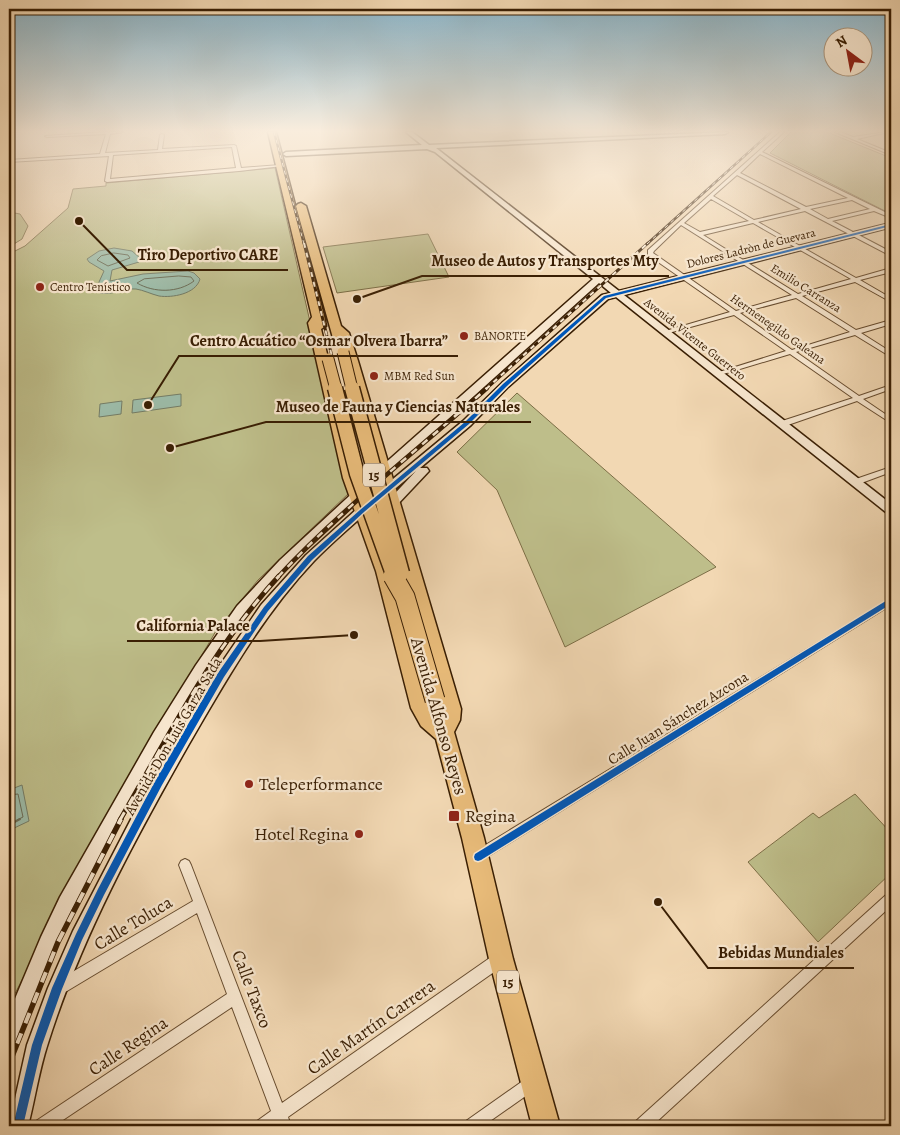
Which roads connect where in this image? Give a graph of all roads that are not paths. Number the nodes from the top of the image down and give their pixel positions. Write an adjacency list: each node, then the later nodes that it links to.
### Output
1 (287, 185): 15 (highway, Avenida Alfonso Reyes / 15)
2 (293, 185): 11 (highway, Avenida Alfonso Reyes / 15)
3 (478, 185): 25 (street, Avenida Vicente Guerrero)
4 (725, 185): 7 (street)
5 (758, 185): 9 (street)
6 (826, 185): 8 (street)
7 (711, 197): 13 (street); 16 (street)
8 (852, 198): 9 (street); 10 (street)
9 (804, 209): 13 (street); 14 (street)
10 (875, 209): 12 (street); 14 (street)
11 (304, 215): 15 (highway); 33 (highway, Avenida Alfonso Reyes / 15)
12 (891, 217)
13 (754, 221): 18 (street); 20 (street)
14 (827, 221): 19 (street)
15 (295, 224): 31 (highway, Avenida Alfonso Reyes / 15)
16 (682, 224): 18 (street, Emilio Carranza); 24 (street, Hermenegildo Galeana)
17 (891, 225): 19 (street, Dolores Ladròn de Guevara)
18 (699, 234): 22 (street, Emilio Carranza)
19 (854, 235): 20 (street, Dolores Ladròn de Guevara); 21 (street)
20 (800, 248): 22 (street, Dolores Ladròn de Guevara); 26 (street)
21 (891, 254)
22 (744, 262): 24 (street, Dolores Ladròn de Guevara); 28 (street, Emilio Carranza)
23 (891, 270): 26 (street)
24 (682, 277): 27 (street, Dolores Ladròn de Guevara); 30 (street, Hermenegildo Galeana)
25 (598, 279): 27 (street, Avenida Vicente Guerrero); 38 (street, Avenida Don Luis Garza Sada)
26 (855, 279): 28 (street); 29 (street)
27 (616, 293): 34 (street, Avenida Vicente Guerrero); 39 (street)
28 (797, 296): 30 (street); 35 (street, Emilio Carranza)
29 (891, 300)
30 (735, 313): 34 (street); 36 (street, Hermenegildo Galeana)
31 (318, 316): 49 (highway); 53 (highway, Avenida Alfonso Reyes / 15, bridge)
32 (891, 322): 35 (street)
33 (337, 328): 46 (highway); 53 (highway, Avenida Alfonso Reyes / 15, bridge)
34 (665, 332): 40 (street, Avenida Vicente Guerrero)
35 (856, 333): 36 (street); 37 (street, Emilio Carranza)
36 (791, 352): 40 (street); 42 (street, Hermenegildo Galeana)
37 (891, 355)
38 (505, 360): 39 (street); 46 (street, Avenida Don Luis Garza Sada)
39 (527, 366): 48 (street, Avenida Don Luis Garza Sada)
40 (718, 374): 44 (street, Avenida Vicente Guerrero)
41 (891, 387): 42 (street)
42 (858, 398): 43 (street, Hermenegildo Galeana); 44 (street)
43 (891, 421)
44 (782, 424): 47 (street, Avenida Vicente Guerrero)
45 (891, 469): 47 (street)
46 (384, 471): 48 (highway); 49 (street, Avenida Don Luis Garza Sada)
47 (856, 482): 50 (street, Avenida Vicente Guerrero)
48 (391, 502): 49 (street, Avenida Don Luis Garza Sada); 51 (highway)
49 (359, 504): 52 (highway); 61 (street, Avenida Don Luis Garza Sada); 63 (street, Avenida Don Luis Garza Sada)
50 (891, 510)
51 (399, 532): 52 (highway); 55 (highway)
52 (376, 548): 55 (highway)
53 (405, 597): 55 (highway, Avenida Alfonso Reyes / 15, bridge)
54 (891, 600): 56 (street, Calle Juan Sánchez Azcona)
55 (444, 733): 56 (highway, Avenida Alfonso Reyes / 15)
56 (478, 856): 60 (highway, Avenida Alfonso Reyes / 15)
57 (185, 865): 59 (street, Calle Taxco)
58 (891, 898): 71 (street)
59 (200, 904): 61 (street, Calle Toluca); 62 (street, Calle Taxco)
60 (502, 959): 64 (highway, Avenida Alfonso Reyes / 15); 65 (street, Calle Martín Carrera)
61 (57, 988): 66 (street, Avenida Don Luis Garza Sada)
62 (235, 997): 65 (street, Calle Taxco); 67 (street, Calle Regina)
63 (9, 1036)
64 (533, 1082): 69 (street); 70 (highway, Avenida Alfonso Reyes / 15)
65 (282, 1120): 68 (street, Calle Martín Carrera)
66 (18, 1126)
67 (41, 1126)
68 (262, 1126)
69 (471, 1126)
70 (546, 1126)
71 (641, 1126)

